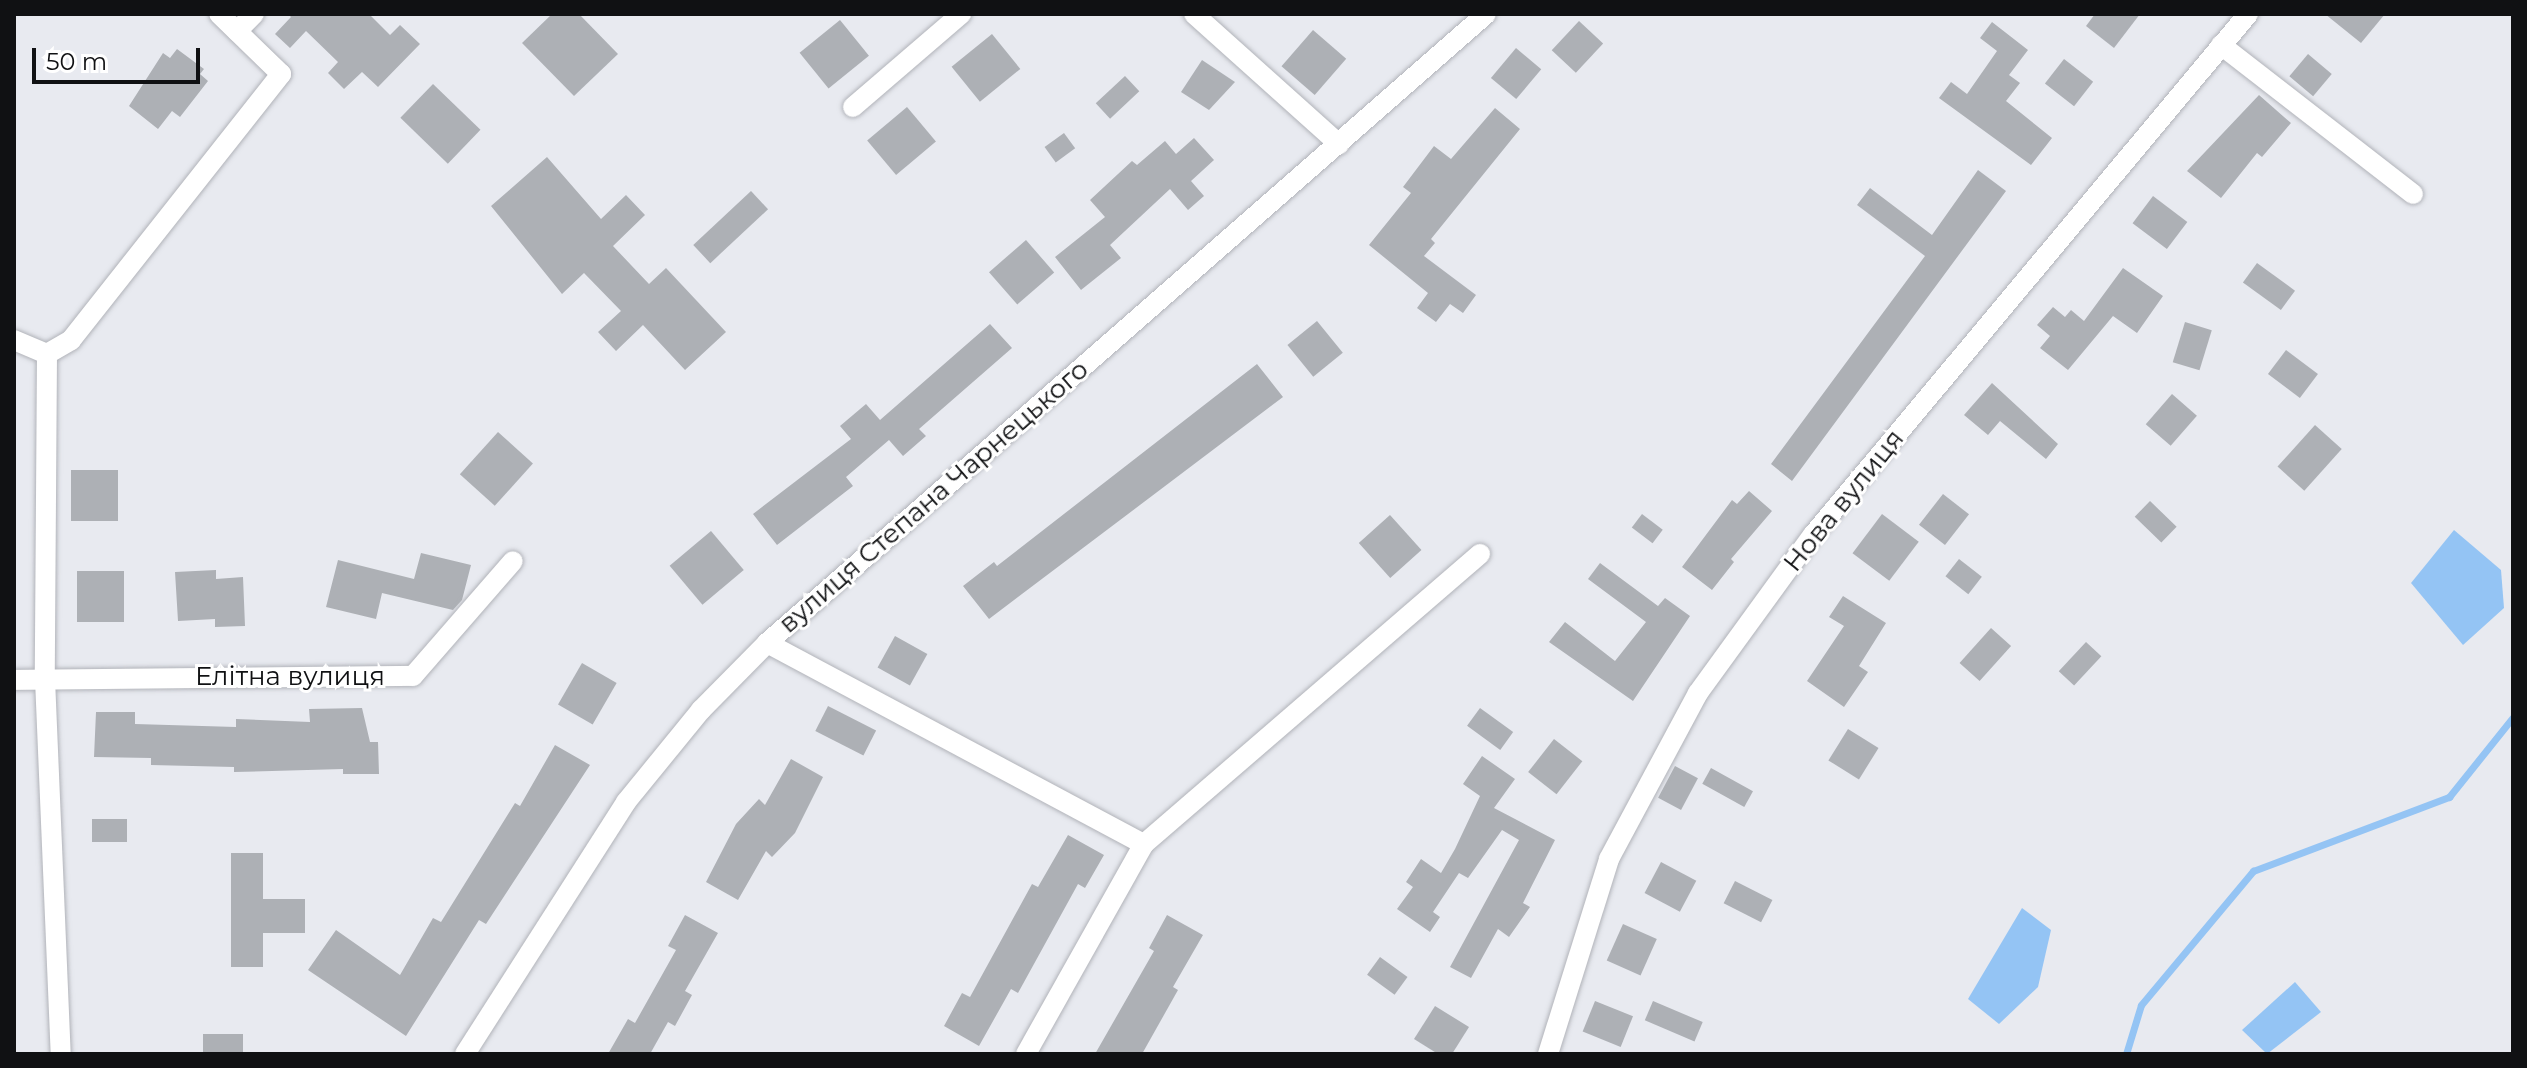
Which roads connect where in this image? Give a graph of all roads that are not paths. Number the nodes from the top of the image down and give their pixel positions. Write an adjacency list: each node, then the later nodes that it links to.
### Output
1 (219, 14): 7 (street)
2 (254, 14): 7 (street)
3 (961, 14): 9 (street)
4 (1194, 14): 10 (street)
5 (1486, 14): 10 (street, вулиця Степана Чарнецького)
6 (2248, 14): 8 (street, Нова вулиця)
7 (237, 31): 13 (street)
8 (2221, 45): 11 (street); 23 (street, Нова вулиця)
9 (853, 107)
10 (1339, 144): 16 (street, вулиця Степана Чарнецького)
11 (2413, 194)
12 (14, 340): 13 (street)
13 (47, 354): 17 (street)
14 (1480, 554): 19 (street)
15 (513, 561): 17 (street, Елітна вулиця)
16 (767, 643): 19 (street); 21 (street, вулиця Степана Чарнецького)
17 (45, 679): 18 (street, Елітна вулиця); 20 (street)
18 (14, 680)
19 (1144, 844): 22 (street)
20 (61, 1054)
21 (465, 1054)
22 (1026, 1054)
23 (1548, 1054)

